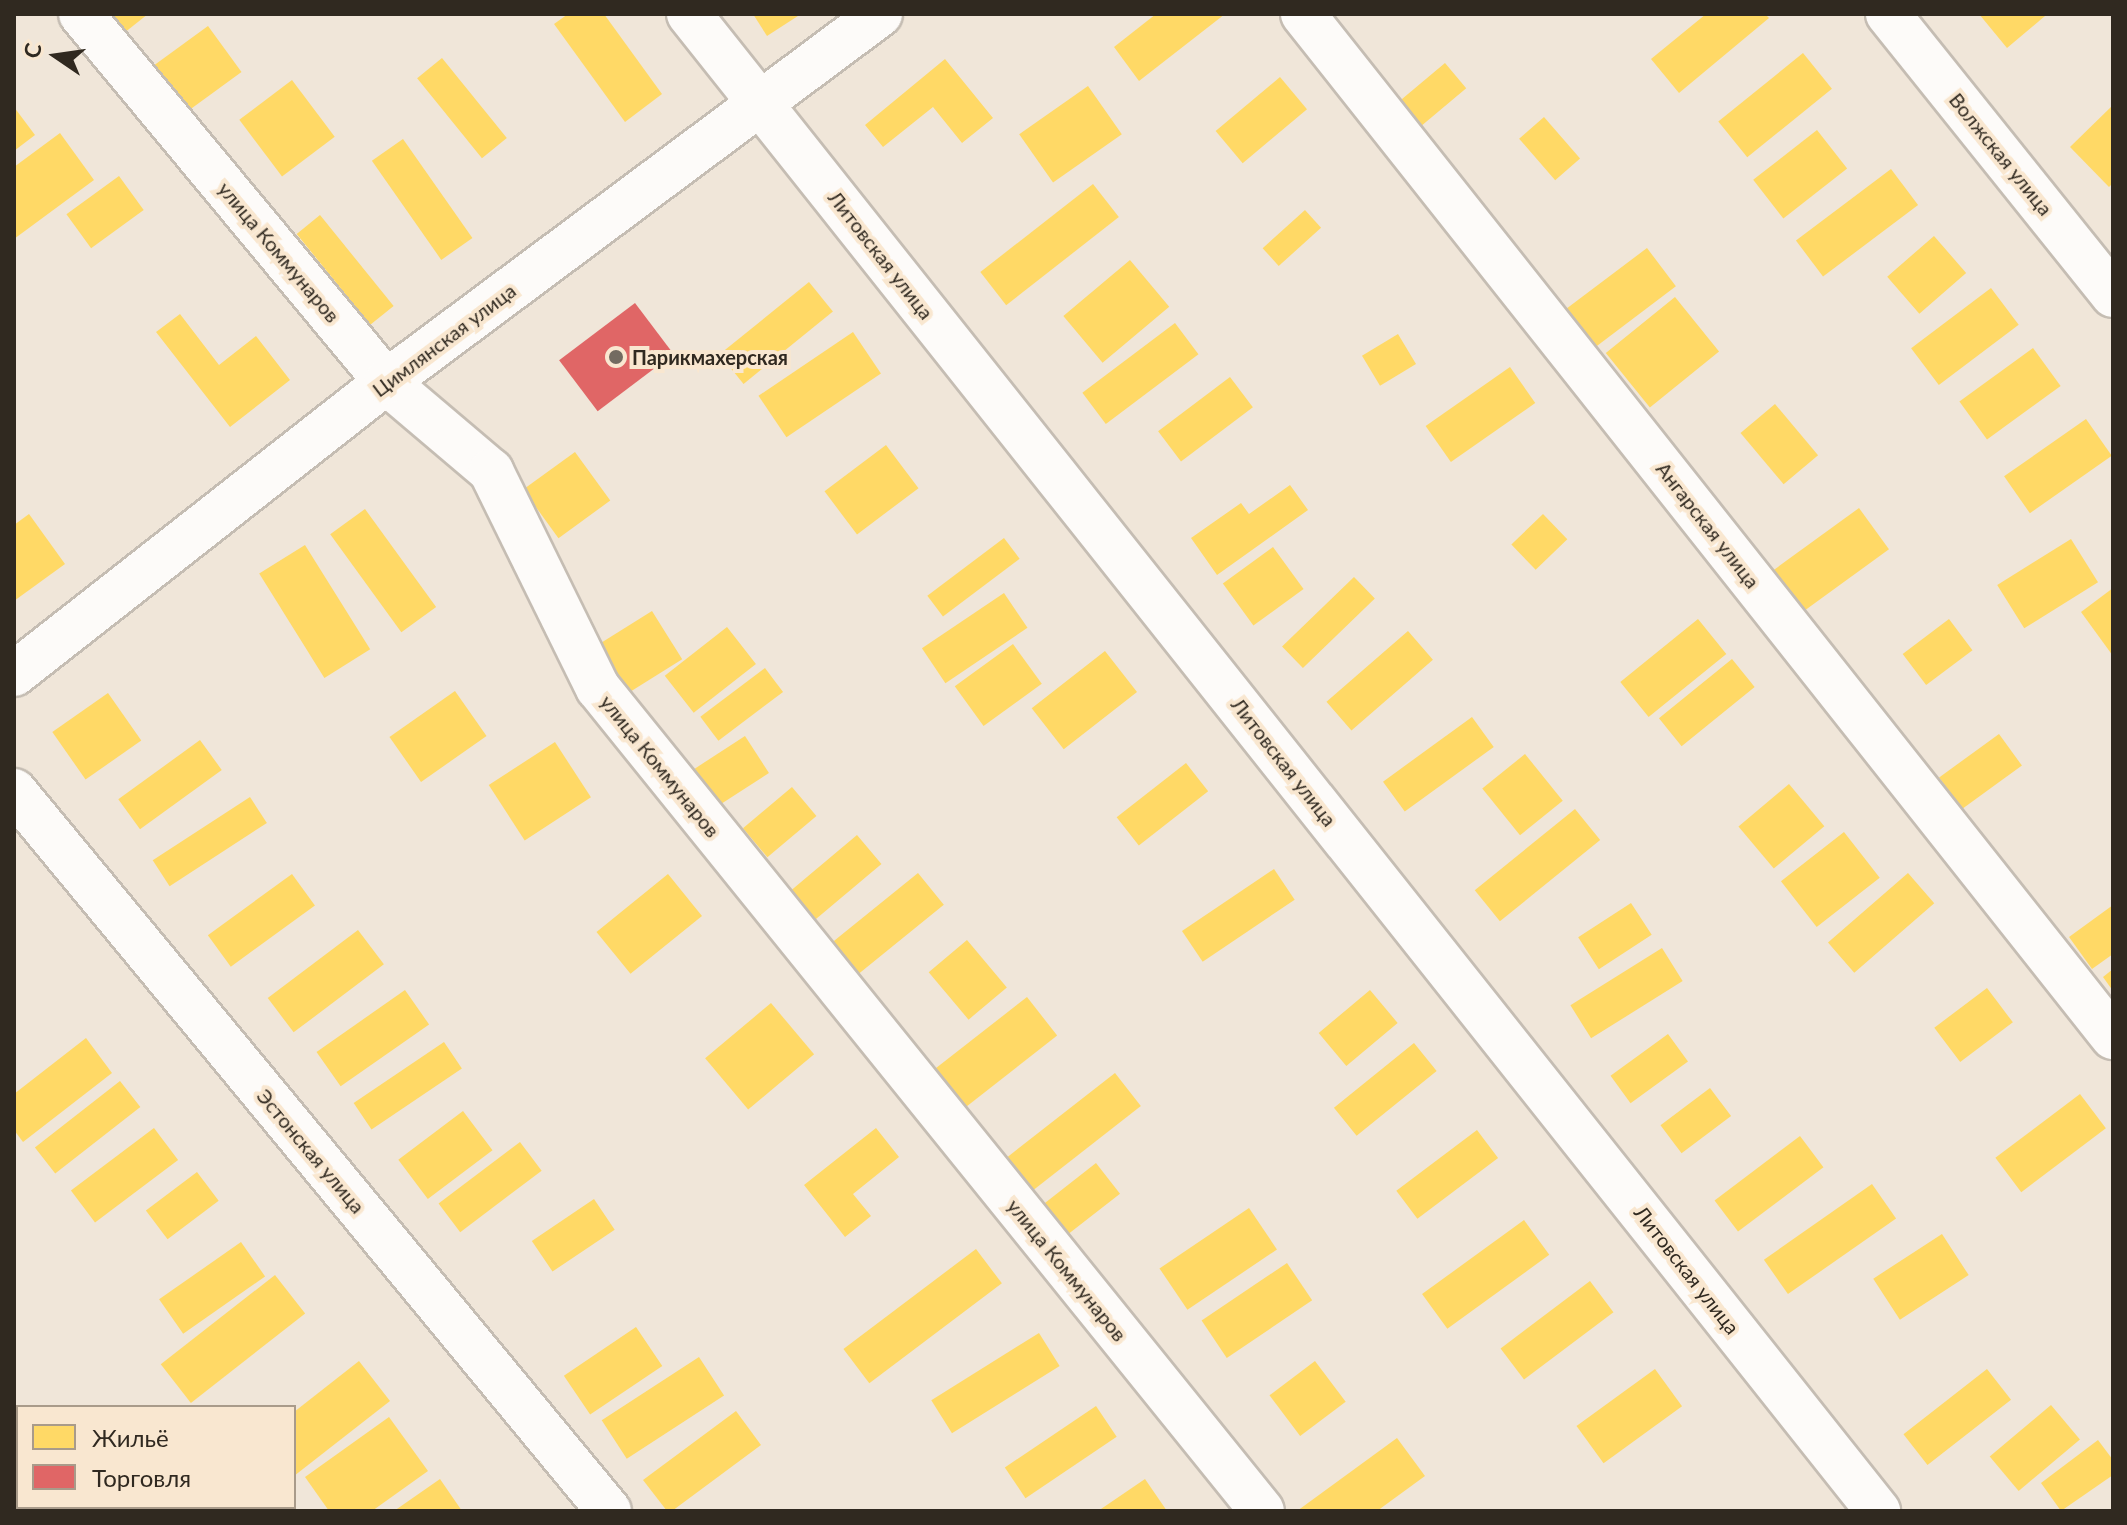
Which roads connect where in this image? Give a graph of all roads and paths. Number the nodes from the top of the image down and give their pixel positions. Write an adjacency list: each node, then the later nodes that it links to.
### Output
1 (81, 14): 8 (street, улица Коммунаров)
2 (689, 14): 6 (street, Литовская улица)
3 (880, 14): 6 (street, Цимлянская улица)
4 (1303, 14): 11 (street, Ангарская улица)
5 (1888, 14): 7 (street, Волжская улица)
6 (761, 105): 8 (street, Цимлянская улица); 14 (street, Литовская улица)
7 (2113, 295)
8 (386, 382): 9 (street, Цимлянская улица); 13 (street, улица Коммунаров)
9 (14, 674)
10 (14, 791): 12 (street, Эстонская улица)
11 (2113, 1037)
12 (609, 1511)
13 (1262, 1511)
14 (1878, 1511)

